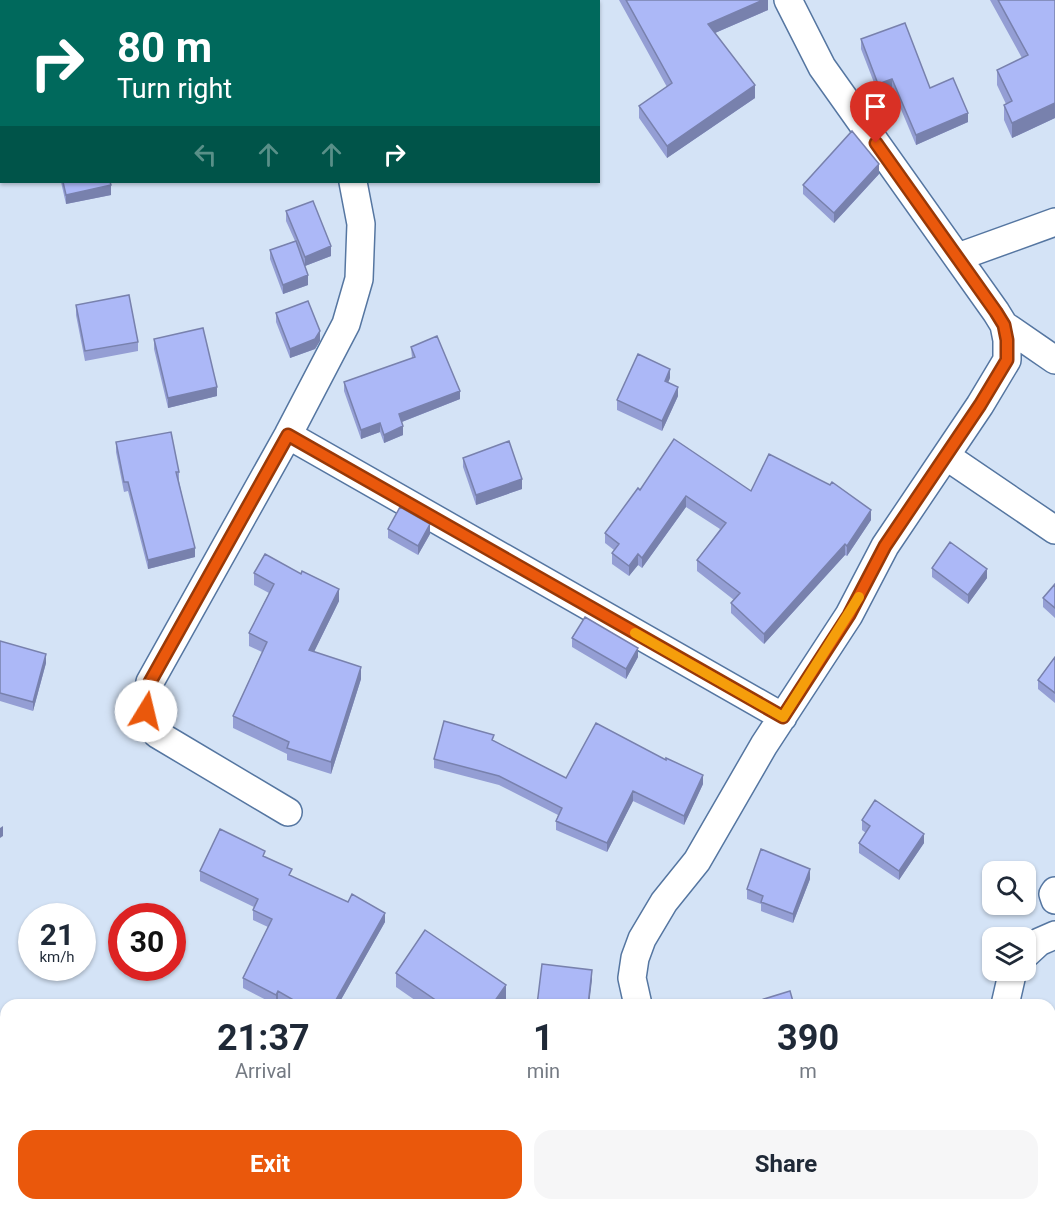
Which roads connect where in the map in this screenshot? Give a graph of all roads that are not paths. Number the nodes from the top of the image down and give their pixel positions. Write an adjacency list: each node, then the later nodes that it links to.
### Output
1 (788, 0): 4 (street)
2 (353, 183): 7 (street)
3 (1055, 222): 4 (street)
4 (958, 257): 5 (street)
5 (1004, 325): 6 (street); 8 (street)
6 (1055, 360)
7 (288, 435): 10 (street); 11 (street)
8 (946, 456): 9 (street); 10 (street)
9 (1055, 530)
10 (783, 717): 17 (street)
11 (288, 812)
12 (1055, 891): 13 (street)
13 (1055, 900)
14 (1055, 934): 15 (street)
15 (1036, 945)
16 (1010, 981): 18 (street)
17 (637, 999)
18 (1006, 999)

